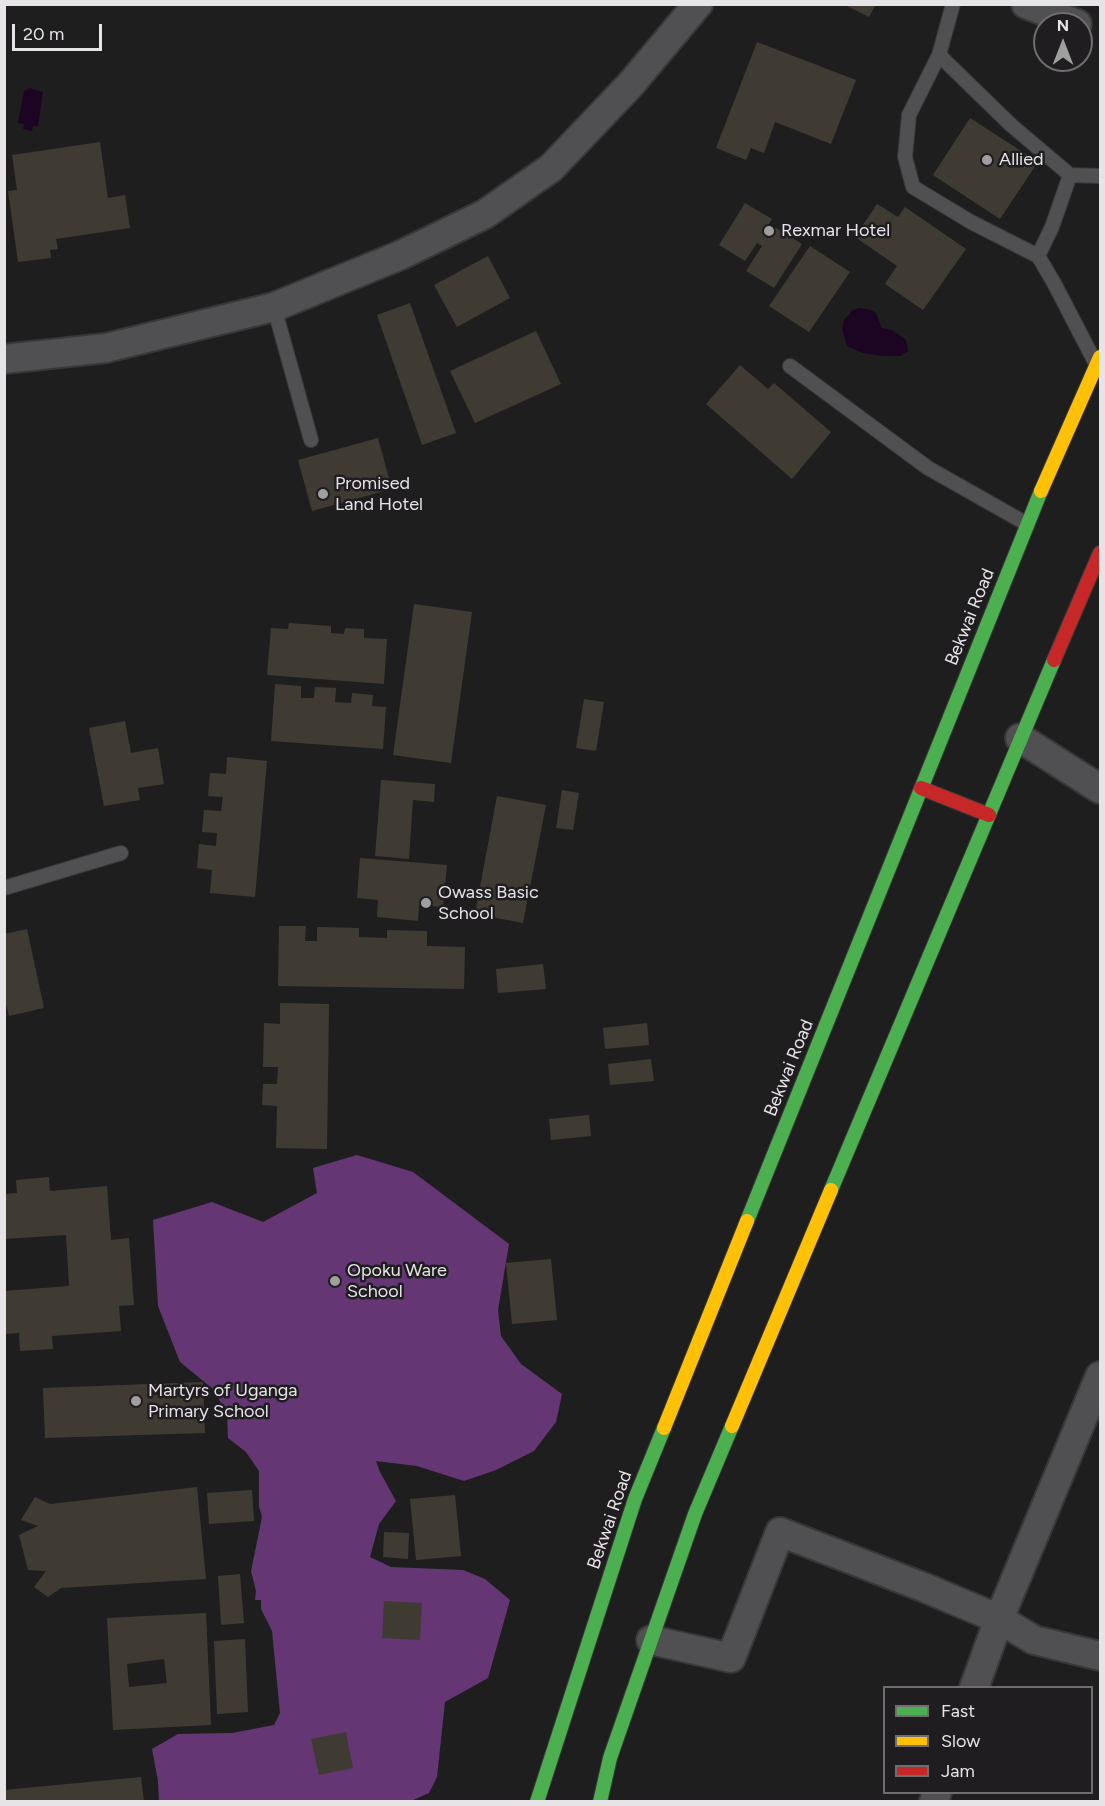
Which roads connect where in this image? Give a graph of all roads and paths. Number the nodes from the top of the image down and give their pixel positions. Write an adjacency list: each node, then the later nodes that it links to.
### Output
1 (698, 4): 9 (street)
2 (953, 4): 5 (lane)
3 (1026, 4): 4 (street)
4 (1046, 12)
5 (939, 55): 6 (lane); 8 (lane)
6 (1070, 175): 7 (lane); 8 (lane)
7 (1101, 176)
8 (1038, 256): 11 (lane)
9 (274, 307): 10 (street); 13 (lane)
10 (4, 359)
11 (1099, 362): 14 (highway, Bekwai Road)
12 (790, 366): 14 (lane)
13 (311, 440)
14 (1027, 524): 17 (highway, Bekwai Road)
15 (1101, 553): 16 (highway)
16 (1020, 738): 18 (street); 19 (highway)
17 (921, 788): 19 (highway); 27 (highway, Bekwai Road)
18 (1101, 789)
19 (989, 815): 24 (highway)
20 (121, 853): 21 (lane)
21 (4, 888)
22 (1101, 1376): 23 (street)
23 (999, 1619): 24 (street); 25 (street); 26 (street)
24 (651, 1640): 28 (highway)
25 (1101, 1656)
26 (975, 1686)
27 (537, 1802)
28 (600, 1802)

